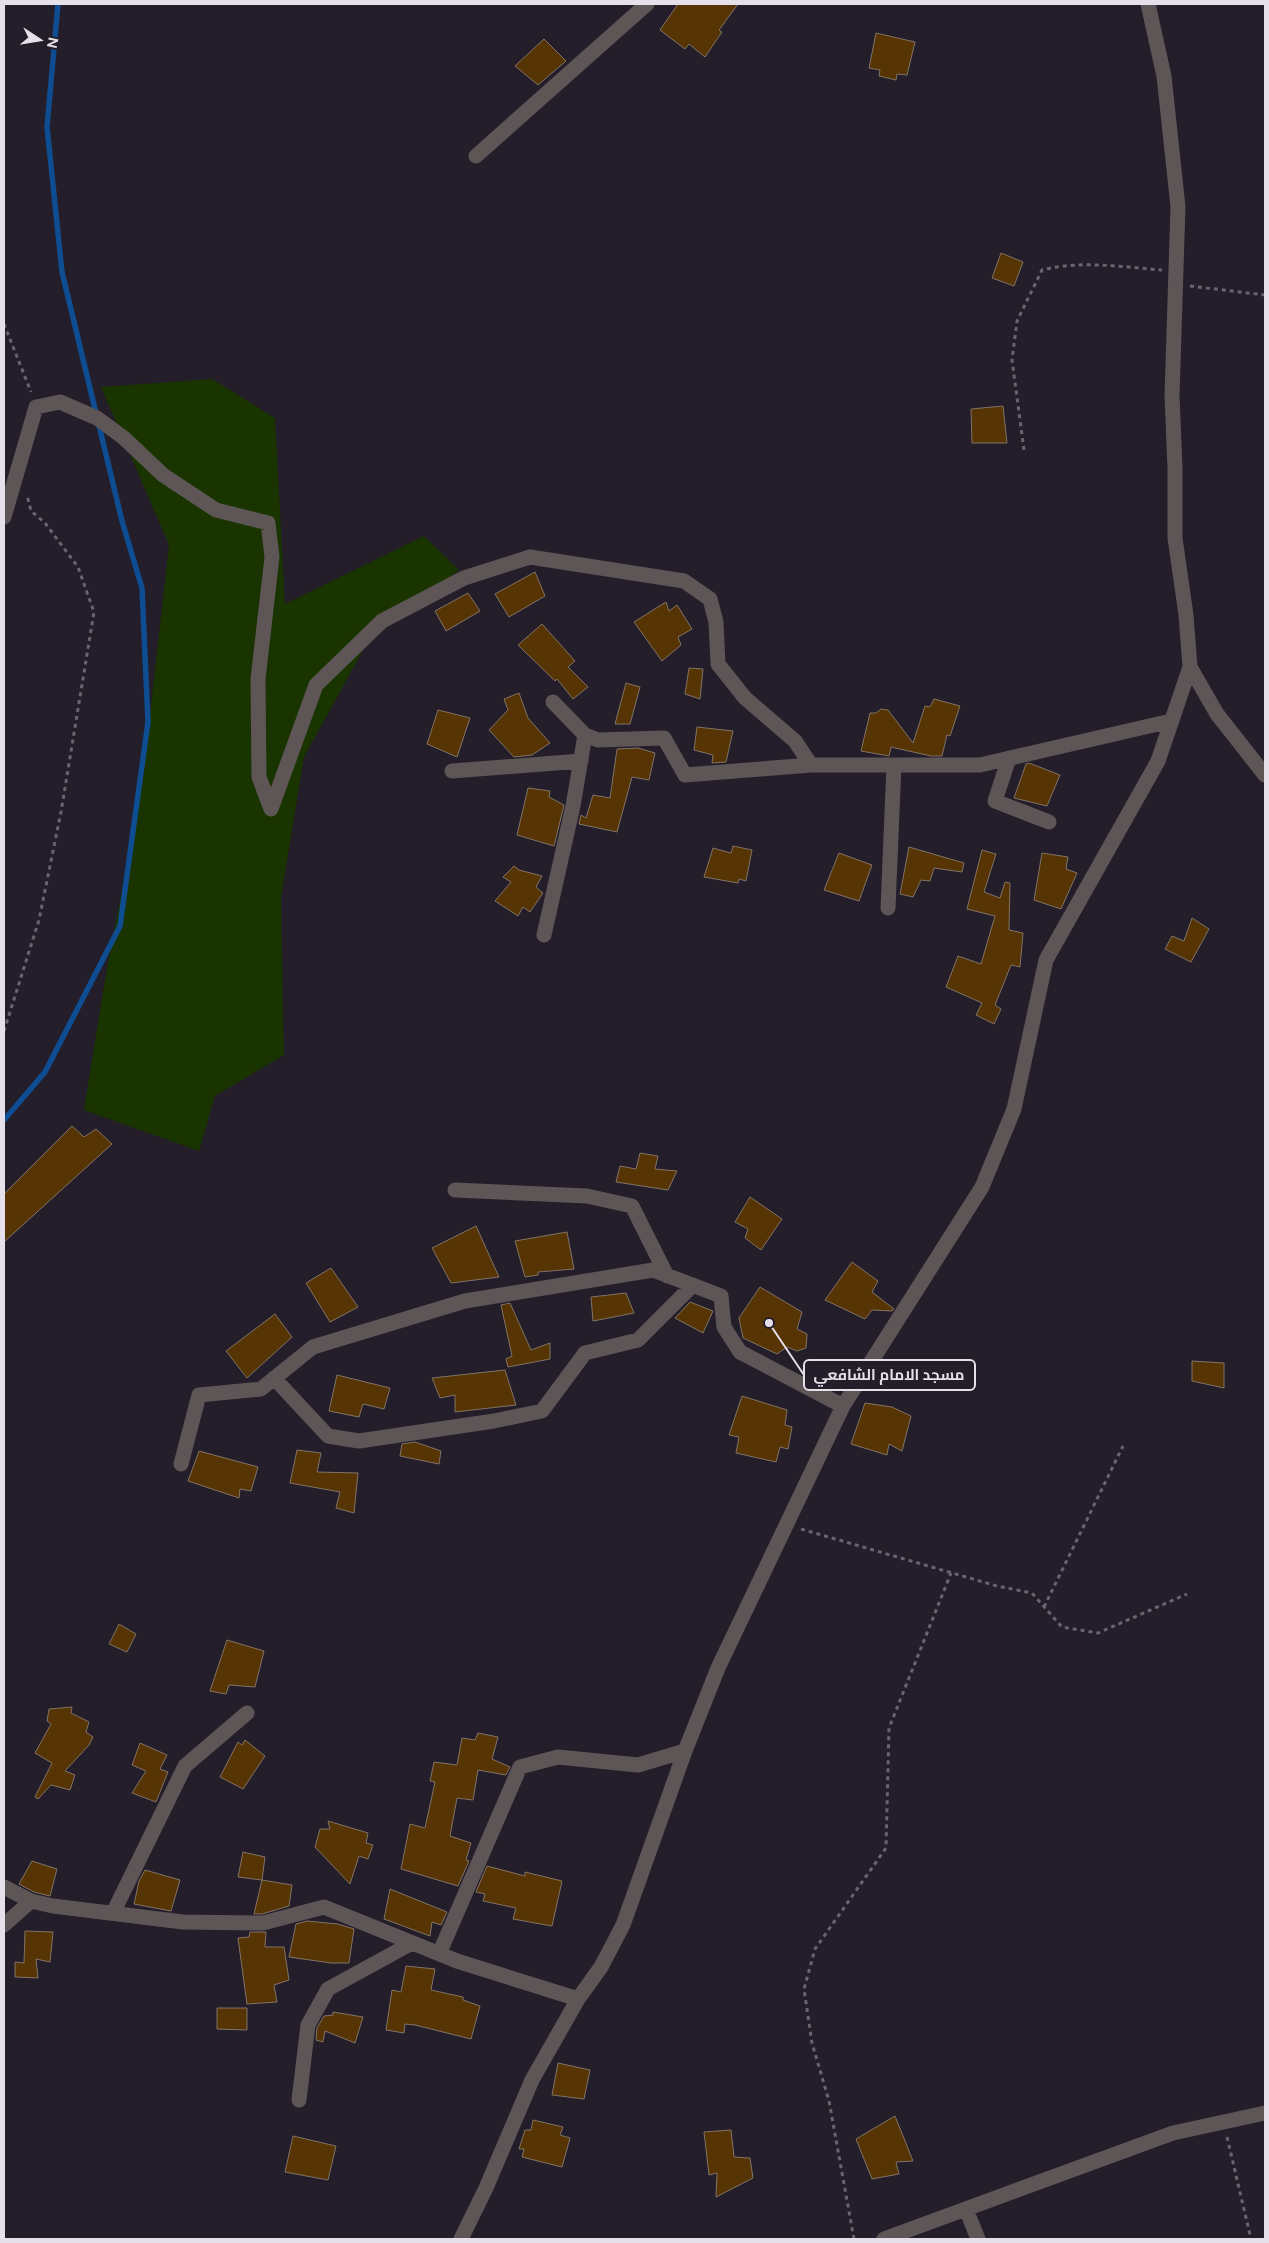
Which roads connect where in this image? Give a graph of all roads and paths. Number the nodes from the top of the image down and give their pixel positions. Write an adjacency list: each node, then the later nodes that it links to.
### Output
1 (647, 4): 3 (street)
2 (1148, 4): 4 (street)
3 (476, 156)
4 (1175, 278): 5 (path); 8 (path); 11 (street)
5 (1265, 294)
6 (4, 324): 7 (path)
7 (36, 407): 10 (street); 18 (street)
8 (1024, 450)
9 (26, 492): 24 (path)
10 (4, 517)
11 (1190, 667): 13 (street); 20 (street)
12 (553, 702): 14 (street)
13 (1172, 721): 15 (street); 29 (street)
14 (585, 735): 16 (street); 18 (street)
15 (1010, 758): 17 (street); 21 (street)
16 (580, 761): 19 (street); 23 (street)
17 (894, 765): 18 (street); 22 (street)
18 (811, 766)
19 (452, 770)
20 (1265, 775)
21 (1049, 822)
22 (888, 908)
23 (544, 935)
24 (4, 1031)
25 (455, 1190): 26 (street)
26 (667, 1276): 27 (street); 28 (street)
27 (693, 1285): 28 (street); 29 (street)
28 (274, 1378): 31 (street)
29 (843, 1406): 32 (street)
30 (1123, 1446): 35 (path)
31 (181, 1464)
32 (786, 1525): 33 (path); 37 (street)
33 (951, 1572): 35 (path); 50 (path)
34 (1187, 1594): 35 (path)
35 (1044, 1607)
36 (247, 1714): 40 (street)
37 (685, 1751): 43 (street); 44 (street)
38 (4, 1887): 39 (street)
39 (30, 1901): 40 (street); 41 (street)
40 (113, 1913): 42 (street)
41 (4, 1925)
42 (412, 1943): 43 (street); 45 (street)
43 (439, 1954): 44 (street)
44 (578, 1999): 49 (street)
45 (299, 2100)
46 (1265, 2112): 47 (street)
47 (1224, 2122): 48 (street); 53 (path)
48 (966, 2209): 51 (street); 52 (street)
49 (461, 2239)
50 (854, 2239)
51 (884, 2239)
52 (978, 2239)
53 (1251, 2239)

